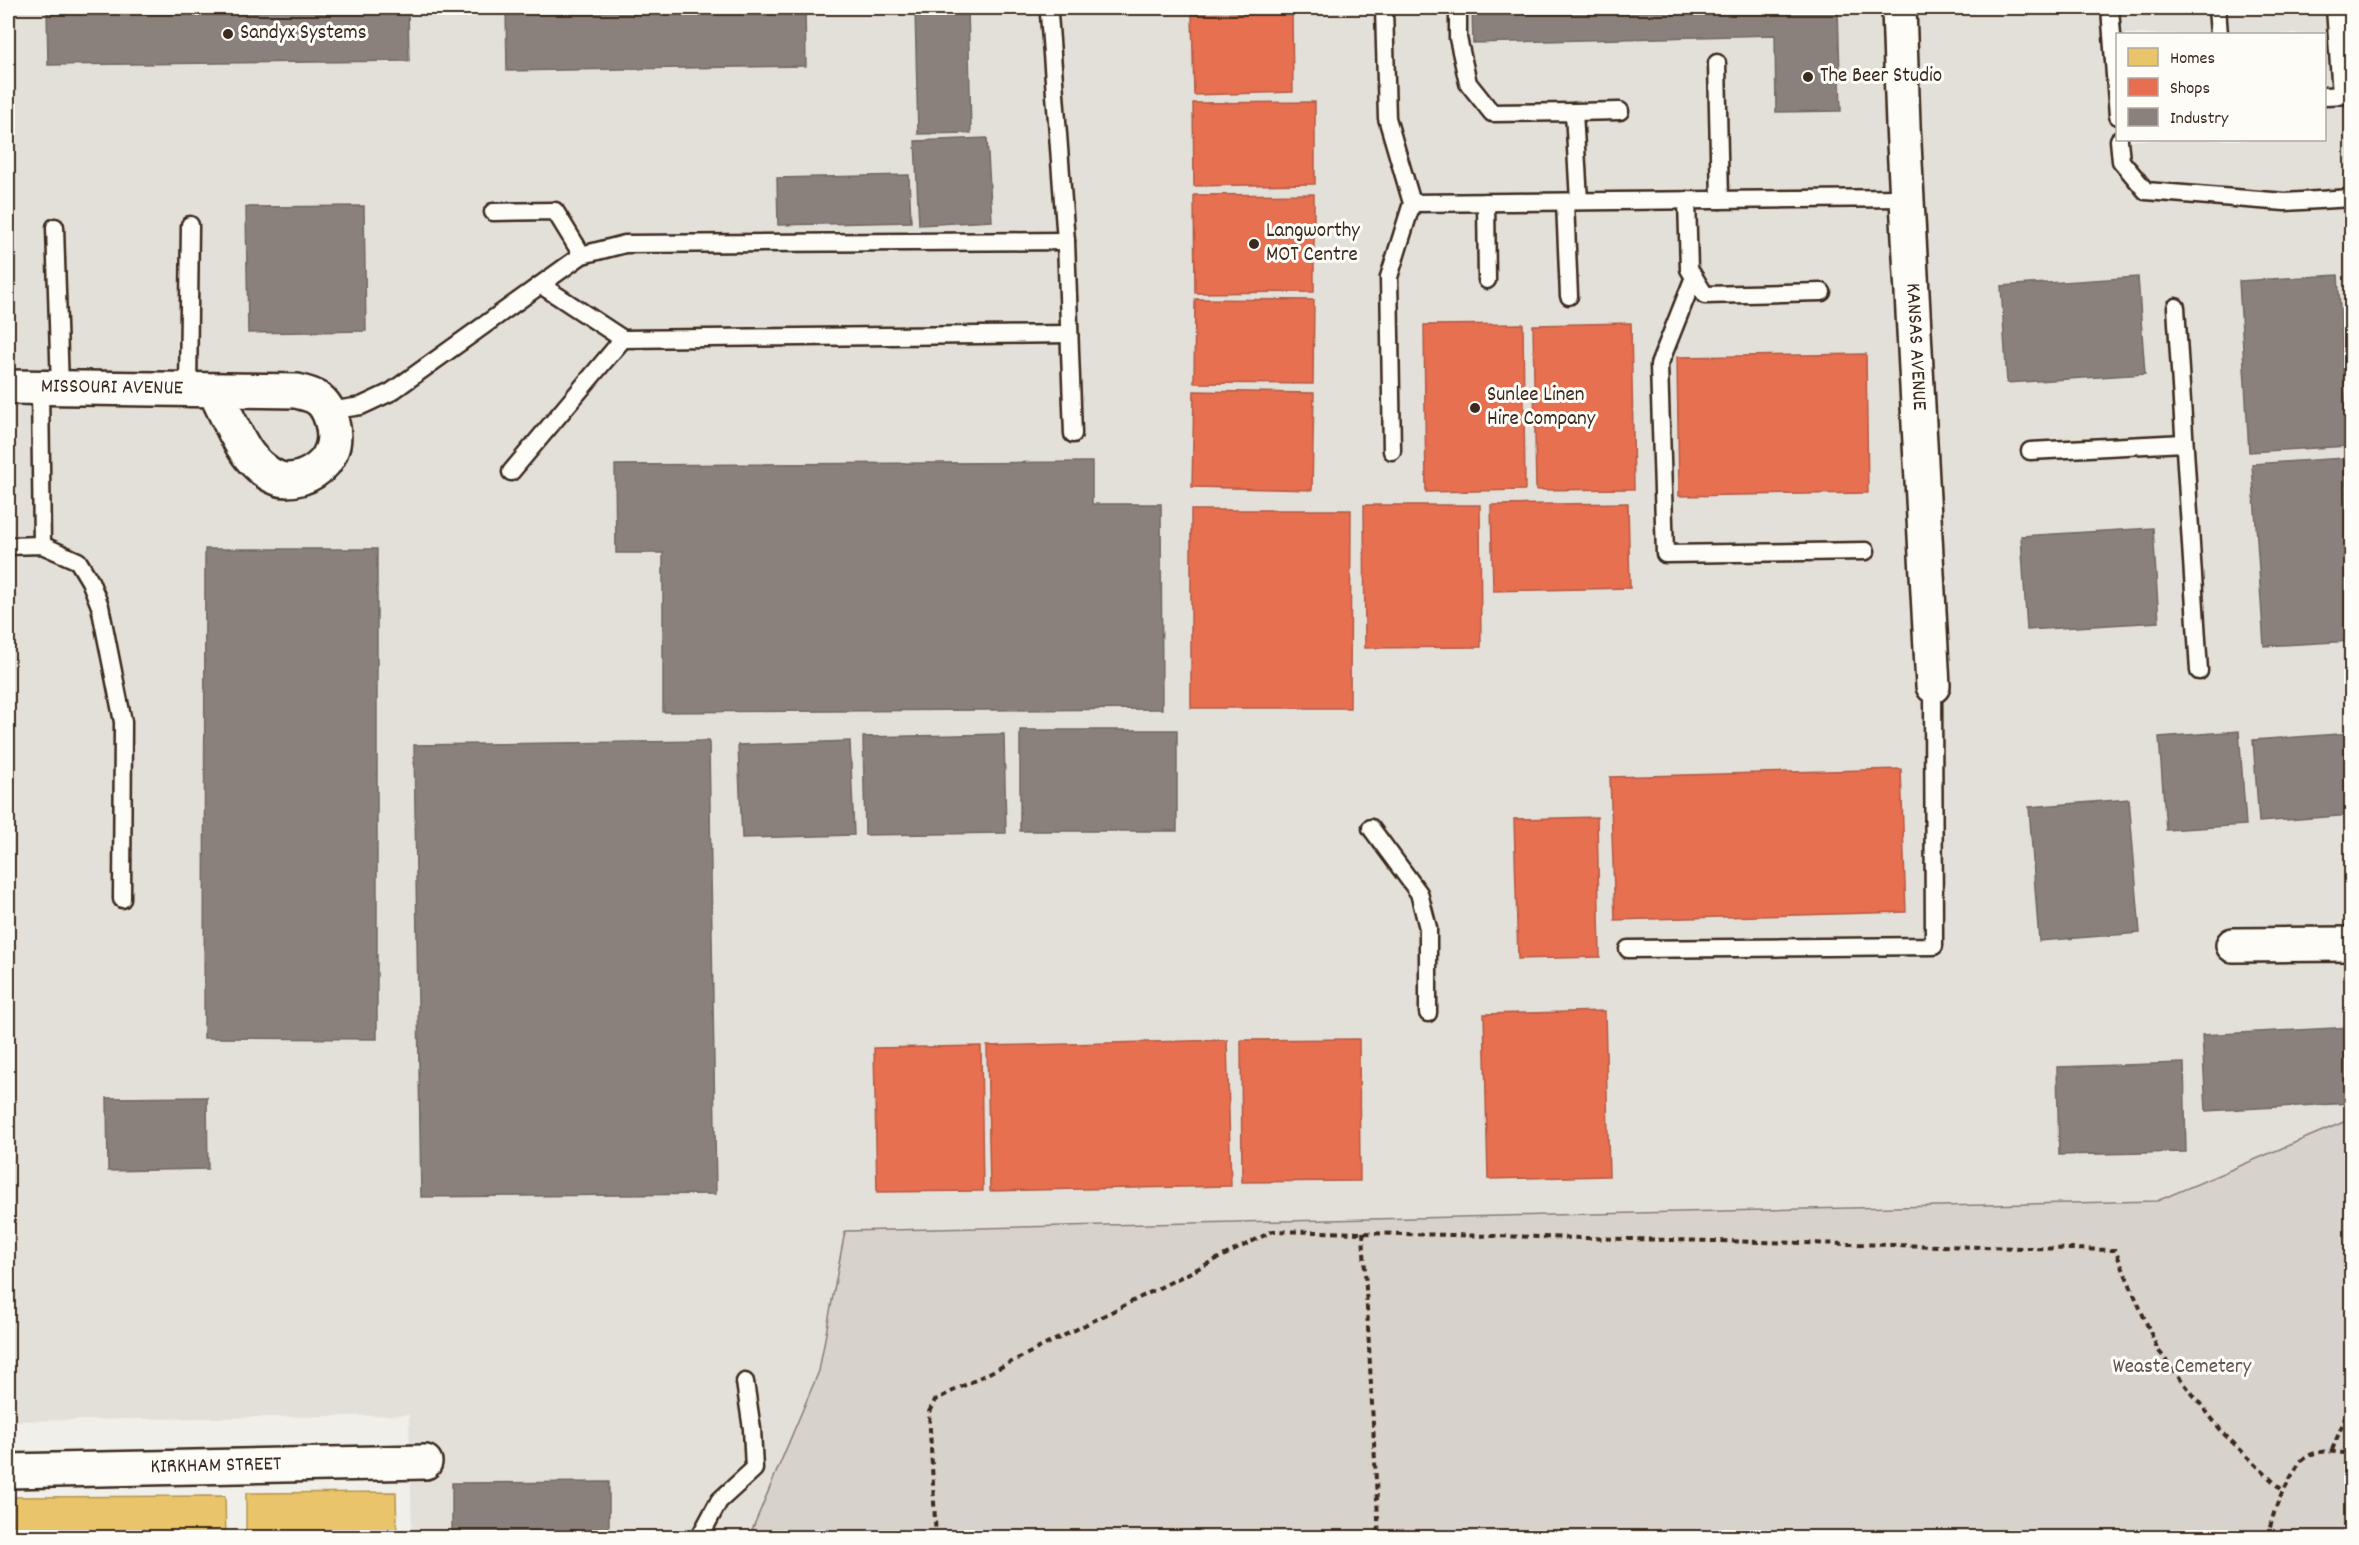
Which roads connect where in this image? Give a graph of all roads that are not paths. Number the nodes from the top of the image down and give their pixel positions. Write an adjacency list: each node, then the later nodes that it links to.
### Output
1 (1384, 8): 21 (lane)
2 (1458, 8): 13 (lane)
3 (1899, 8): 15 (street, KANSAS AVENUE)
4 (2110, 8): 10 (lane)
5 (2217, 8): 8 (lane)
6 (2335, 8): 11 (lane)
7 (1049, 14): 25 (lane)
8 (2219, 33)
9 (1717, 63): 18 (lane)
10 (2116, 92)
11 (2339, 95)
12 (1620, 111): 13 (lane)
13 (1574, 112): 20 (lane)
14 (2120, 141): 16 (lane)
15 (1907, 198): 18 (lane); 48 (street, KANSAS AVENUE)
16 (2352, 198)
17 (1687, 200): 18 (lane); 20 (lane); 27 (lane)
18 (1720, 200)
19 (1486, 202): 20 (lane); 21 (lane); 28 (lane)
20 (1572, 202): 31 (lane)
21 (1412, 203): 41 (lane)
22 (493, 212): 26 (lane)
23 (190, 225): 37 (lane)
24 (55, 227): 36 (lane)
25 (1066, 241): 26 (lane); 33 (lane)
26 (582, 255): 29 (lane)
27 (1694, 277): 30 (lane); 46 (lane)
28 (1487, 280)
29 (541, 285): 34 (lane); 38 (lane)
30 (1822, 292)
31 (1569, 296)
32 (2176, 307): 40 (lane)
33 (1069, 334): 34 (lane); 39 (lane)
34 (623, 339): 43 (lane)
35 (8, 387): 36 (street, MISSOURI AVENUE)
36 (50, 388): 37 (street, MISSOURI AVENUE); 44 (lane)
37 (201, 390): 38 (street, MISSOURI AVENUE); 38 (street)
38 (328, 411)
39 (1073, 434)
40 (2184, 443): 42 (lane); 47 (lane)
41 (1392, 451)
42 (2030, 451)
43 (511, 472)
44 (42, 545): 45 (lane); 50 (lane)
45 (8, 546)
46 (1866, 551)
47 (2199, 671)
48 (1933, 686): 53 (lane)
49 (1371, 828): 54 (lane)
50 (122, 899)
51 (2352, 944): 52 (street)
52 (2233, 945)
53 (1628, 949)
54 (1428, 1013)
55 (745, 1382): 58 (lane)
56 (425, 1462): 57 (street, KIRKHAM STREET)
57 (8, 1471)
58 (699, 1538)

